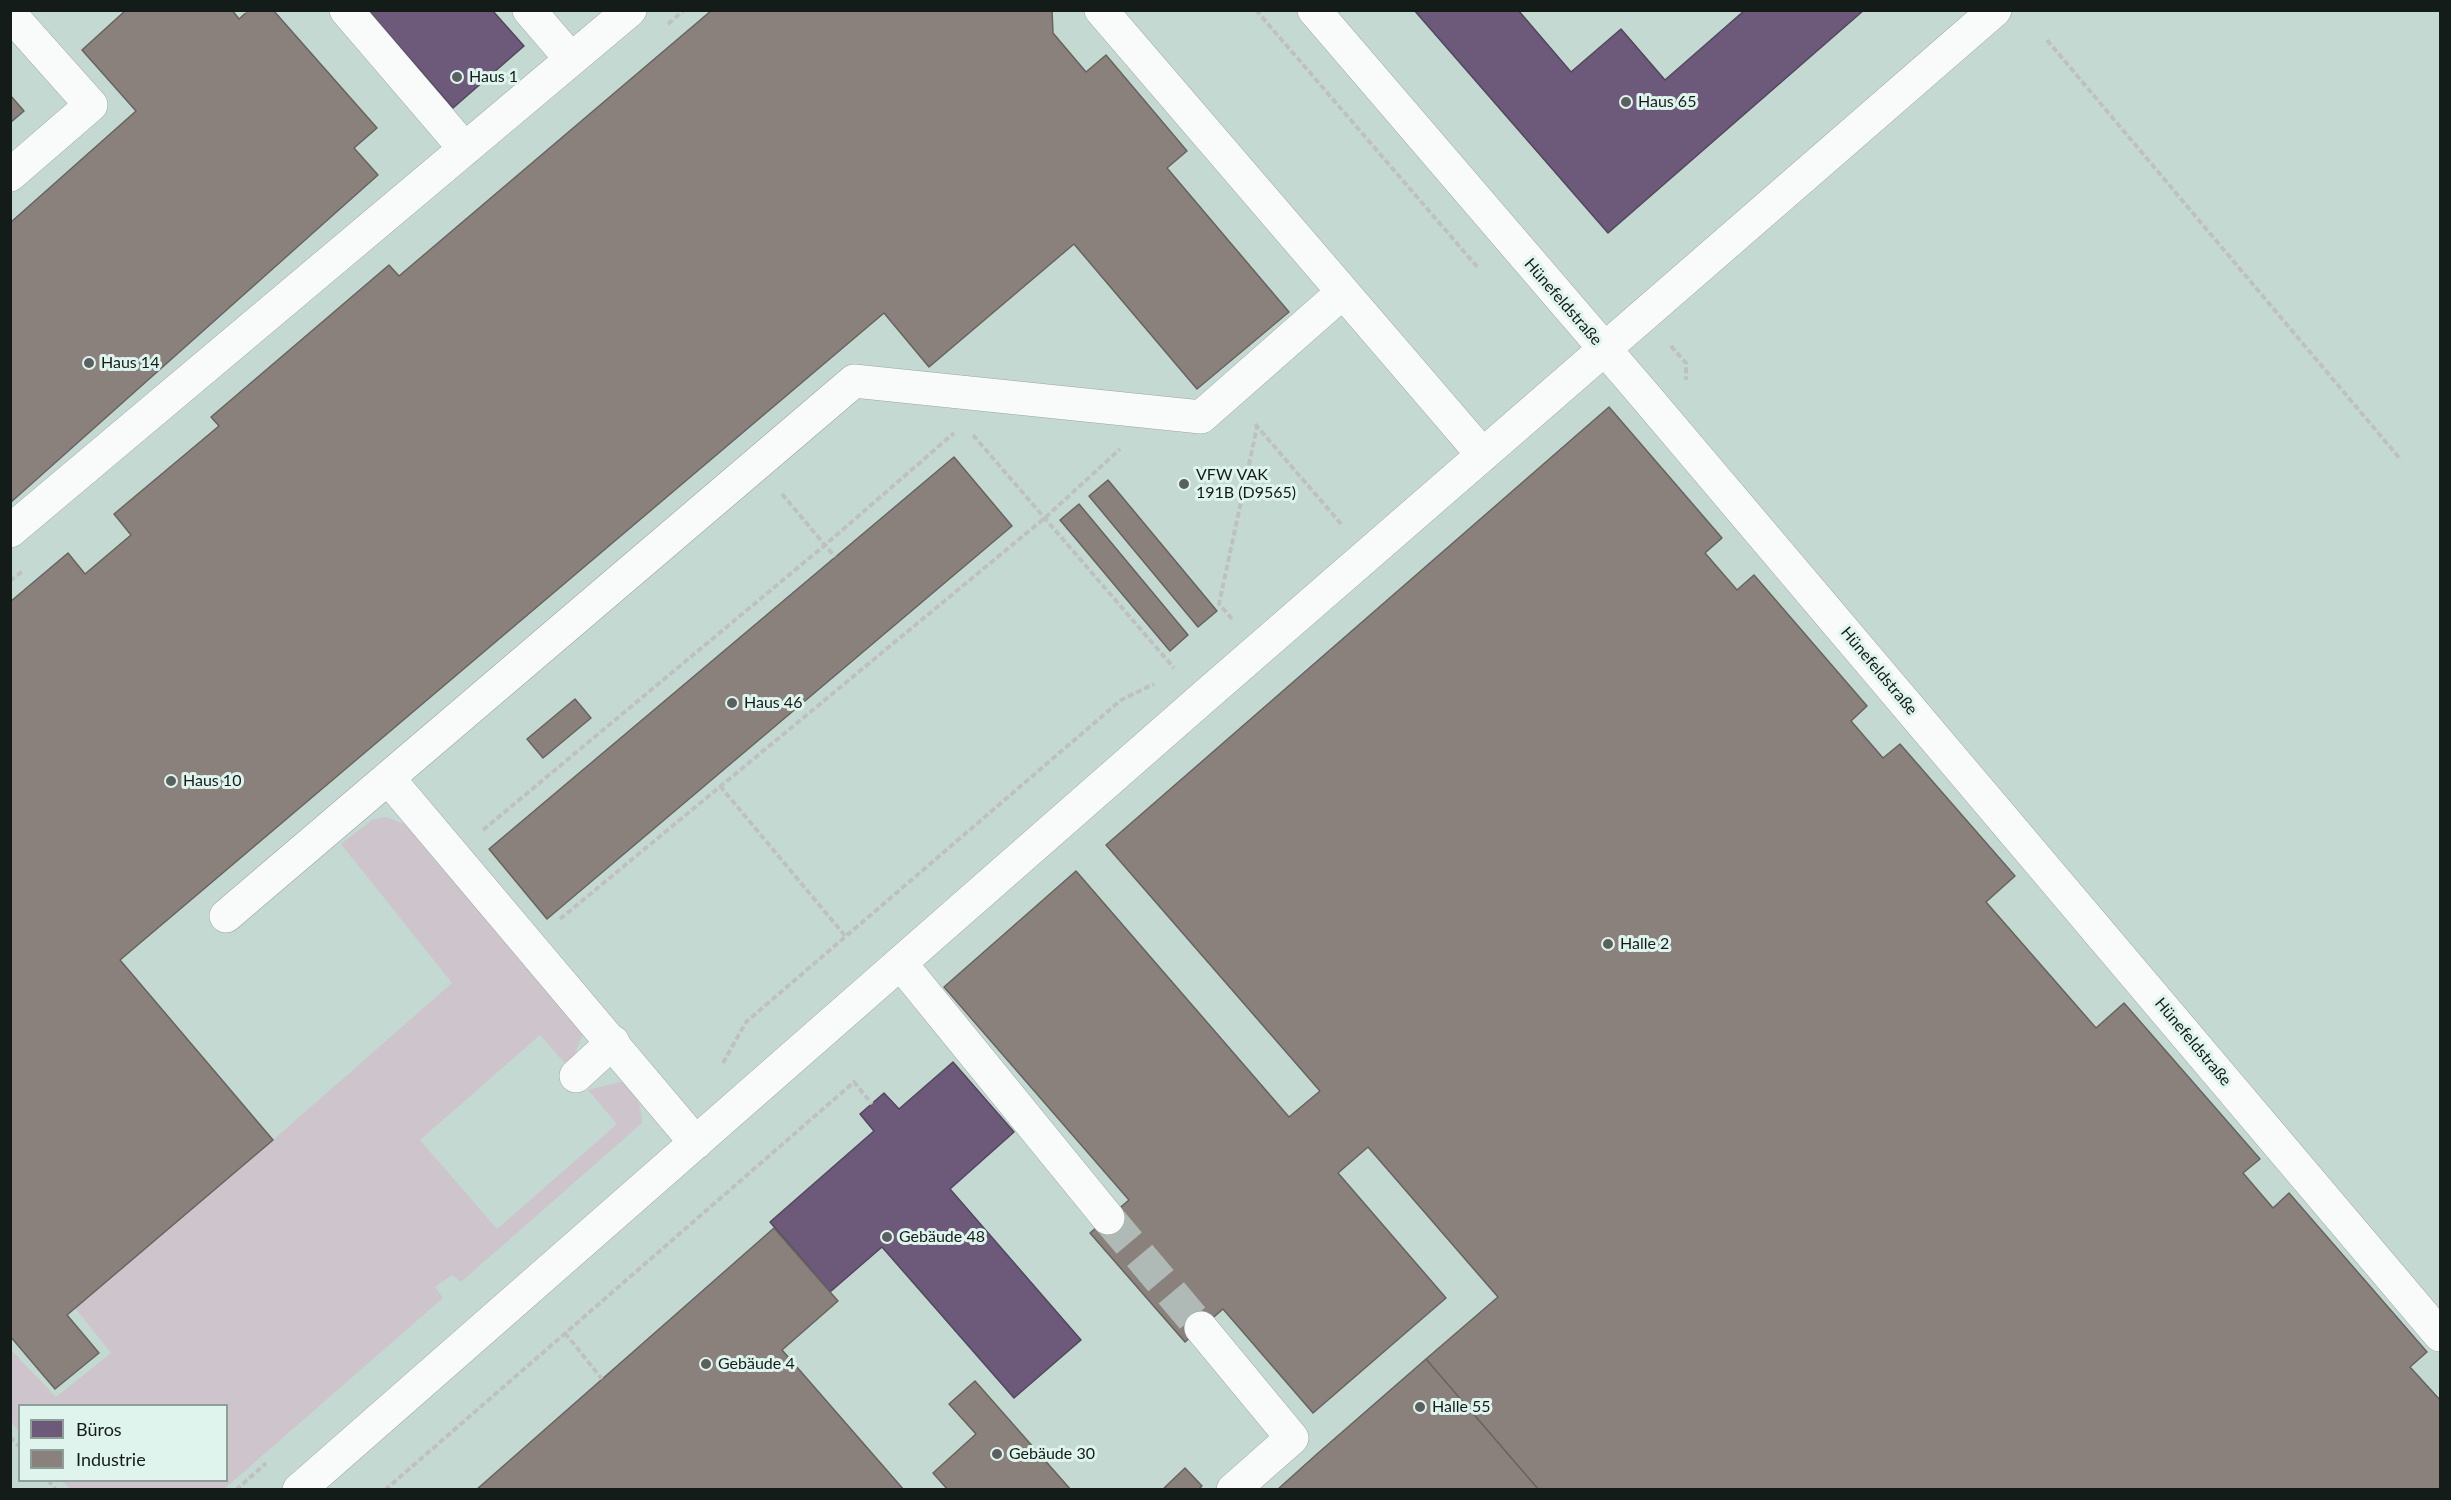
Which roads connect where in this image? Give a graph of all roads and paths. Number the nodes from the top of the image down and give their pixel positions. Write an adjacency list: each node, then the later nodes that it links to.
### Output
1 (346, 10): 11 (lane)
2 (529, 10): 10 (lane)
3 (630, 10): 10 (lane)
4 (1101, 10): 14 (lane)
5 (1256, 10): 13 (path)
6 (1314, 10): 15 (lane, Hünefeldstraße)
7 (1995, 10): 15 (lane)
8 (10, 14): 12 (lane)
9 (2047, 40): 22 (path)
10 (571, 59): 11 (lane)
11 (465, 149): 27 (lane)
12 (10, 175)
13 (1482, 273)
14 (1342, 294): 17 (lane); 21 (lane)
15 (1605, 351): 21 (lane); 54 (lane, Hünefeldstraße)
16 (932, 390): 18 (lane); 19 (path); 23 (lane)
17 (1229, 395): 18 (lane); 20 (path)
18 (1159, 413): 25 (path)
19 (964, 424): 25 (path); 29 (path)
20 (1257, 427): 26 (path); 33 (path)
21 (1483, 455): 30 (lane)
22 (2401, 460)
23 (757, 464): 29 (path); 39 (lane)
24 (1350, 516): 26 (path)
25 (1046, 517): 36 (path); 40 (path)
26 (1341, 524): 28 (path); 30 (path)
27 (10, 531)
28 (1332, 531)
29 (825, 545): 31 (path); 41 (path)
30 (1368, 555): 45 (lane)
31 (835, 557)
32 (1239, 613): 33 (path)
33 (1232, 619): 34 (path)
34 (1224, 626)
35 (1182, 661): 36 (path)
36 (1174, 668): 37 (path)
37 (1166, 675)
38 (1158, 683): 43 (path)
39 (388, 778): 41 (lane); 42 (lane)
40 (720, 786): 43 (path); 44 (path)
41 (453, 854): 44 (lane)
42 (226, 916)
43 (846, 937): 47 (path)
44 (530, 944): 46 (lane)
45 (901, 964): 50 (lane); 51 (lane)
46 (613, 1042): 48 (lane); 50 (lane)
47 (722, 1064)
48 (576, 1076)
49 (872, 1104): 53 (path)
50 (696, 1143): 58 (lane)
51 (1108, 1218)
52 (1201, 1328): 60 (lane)
53 (565, 1333): 55 (path); 59 (path)
54 (2440, 1335)
55 (602, 1379)
56 (272, 1458): 57 (path)
57 (236, 1490)
58 (299, 1490)
59 (385, 1490)
60 (1233, 1490)

